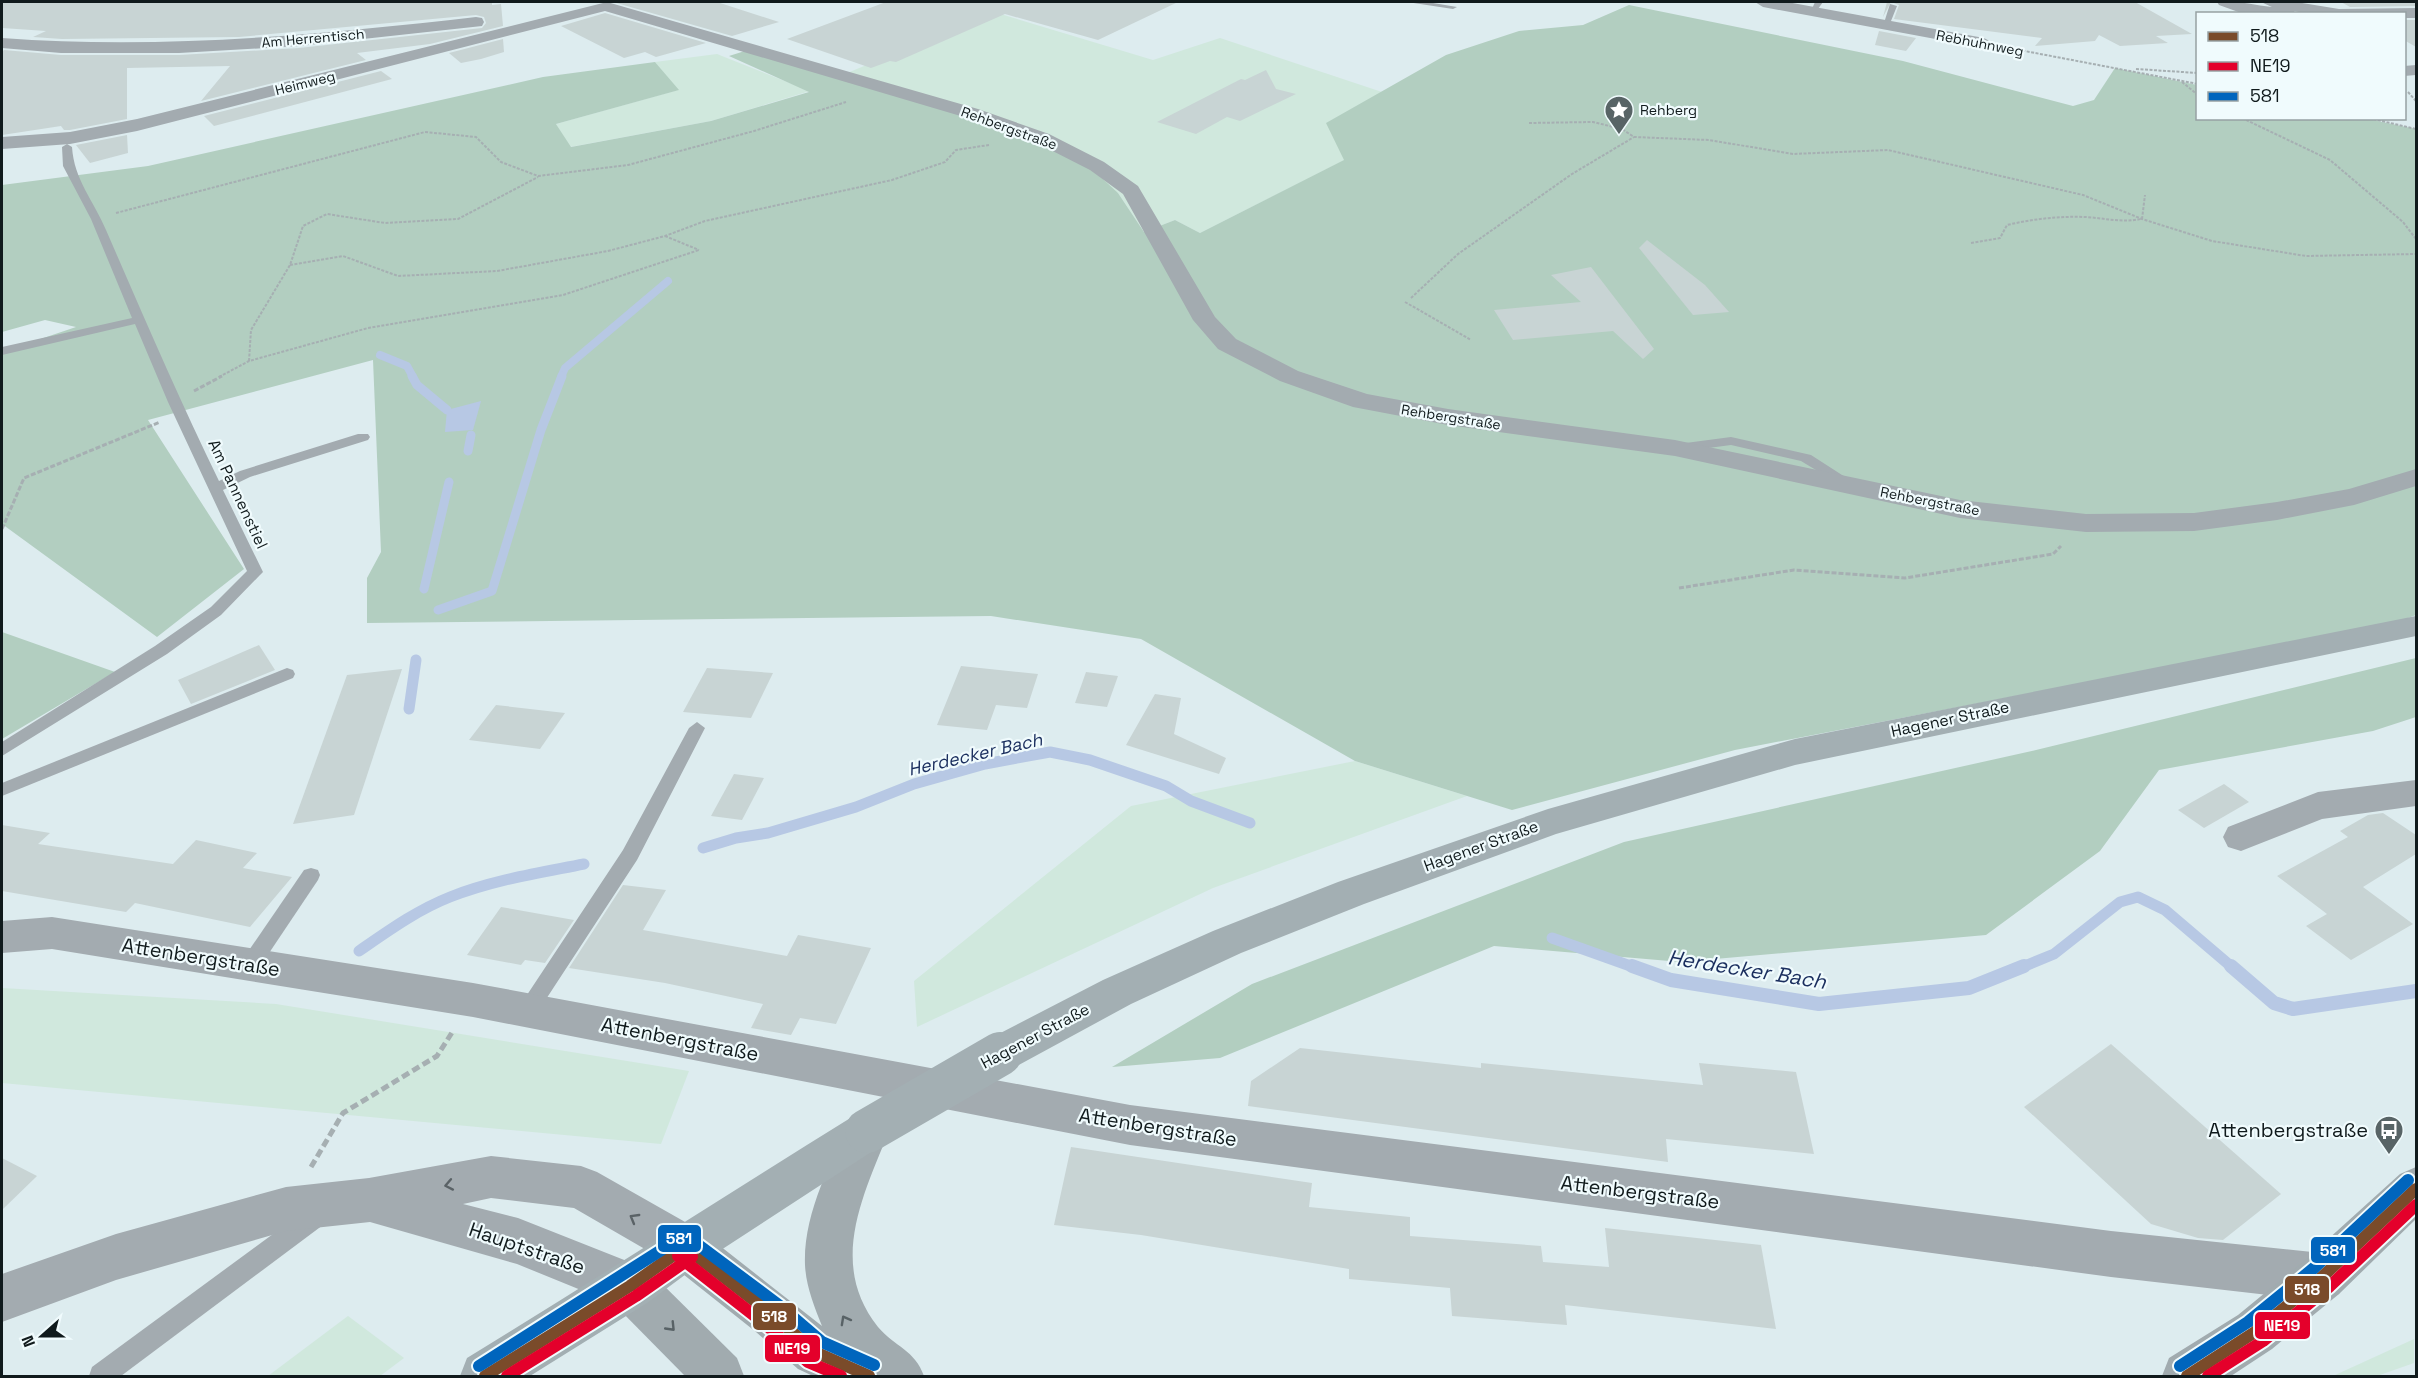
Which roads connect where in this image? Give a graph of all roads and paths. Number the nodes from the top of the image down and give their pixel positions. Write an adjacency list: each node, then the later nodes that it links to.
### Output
1 (1411, 2): 7 (lane)
2 (1763, 2): 8 (street, Rebhuhnweg)
3 (2225, 2): 10 (street)
4 (2269, 2): 11 (street)
5 (2320, 2): 12 (street)
6 (614, 4): 14 (street, Am Herrentisch); 20 (street, Rehbergstraße); 28 (street, Heimweg)
7 (1453, 6)
8 (1817, 6): 13 (street, Rebhuhnweg)
9 (1893, 6): 13 (lane)
10 (2269, 12)
11 (2330, 12)
12 (2335, 12)
13 (1886, 24): 15 (street, Rebhuhnweg)
14 (2, 43)
15 (1984, 44): 16 (path, Rebhuhnweg)
16 (2114, 67): 17 (path); 18 (path, Rebhuhnweg)
17 (2196, 73)
18 (2180, 80): 19 (path, Rebhuhnweg); 21 (path)
19 (2196, 84)
20 (887, 89): 27 (street, Rehbergstraße); 30 (path)
21 (2196, 93)
22 (2246, 120): 35 (path)
23 (2378, 120): 25 (path)
24 (1529, 123): 26 (path)
25 (2416, 129)
26 (1634, 137): 33 (path); 39 (path)
27 (1042, 138): 34 (path); 49 (street, Rehbergstraße)
28 (2, 143)
29 (67, 147): 32 (lane, Am Pannenstiel)
30 (538, 176): 32 (path); 38 (path)
31 (2145, 195): 33 (path)
32 (96, 219): 41 (lane, Am Pannenstiel)
33 (2142, 219): 36 (path); 37 (path)
34 (665, 236): 38 (path); 44 (path)
35 (2416, 239)
36 (1971, 243)
37 (2416, 254)
38 (290, 265): 44 (path)
39 (1411, 298)
40 (1405, 302): 42 (path)
41 (138, 320): 43 (lane); 45 (lane, Am Pannenstiel)
42 (1471, 340)
43 (2, 351)
44 (249, 361): 45 (path)
45 (177, 408): 48 (lane, Am Pannenstiel); 50 (path)
46 (363, 437): 48 (lane)
47 (2416, 477): 49 (street, Rehbergstraße)
48 (216, 488): 55 (lane, Am Pannenstiel)
49 (2086, 523): 51 (path)
50 (2, 530)
51 (1679, 588)
52 (2416, 626): 64 (main road, Hagener Straße, bridge)
53 (287, 674): 56 (lane)
54 (697, 728): 63 (lane)
55 (2, 750)
56 (2, 790)
57 (2416, 793): 58 (street)
58 (2241, 837)
59 (311, 875): 61 (lane)
60 (2, 937): 61 (street, Attenbergstraße)
61 (250, 965): 62 (street, Attenbergstraße)
62 (473, 1000): 63 (street, Attenbergstraße); 67 (path)
63 (528, 1010): 69 (street, Attenbergstraße)
64 (867, 1131): 68 (main road, Hagener Straße); 77 (street, one-way to 64)
65 (2416, 1189): 69 (street)
66 (352, 1201): 67 (street, Hauptstraße); 68 (street, Hauptstraße, one-way to 66); 70 (street, Hauptstraße); 72 (lane)
67 (286, 1209): 71 (street, Hauptstraße)
68 (685, 1247): 70 (main road, Hagener Straße); 76 (street, Hauptstraße)
69 (2322, 1277): 78 (street)
70 (630, 1286): 73 (main road); 74 (main road); 75 (street, Hauptstraße, one-way to 75)
71 (2, 1298)
72 (101, 1377)
73 (485, 1377)
74 (526, 1377)
75 (719, 1377)
76 (869, 1377)
77 (899, 1377)
78 (2187, 1377)

